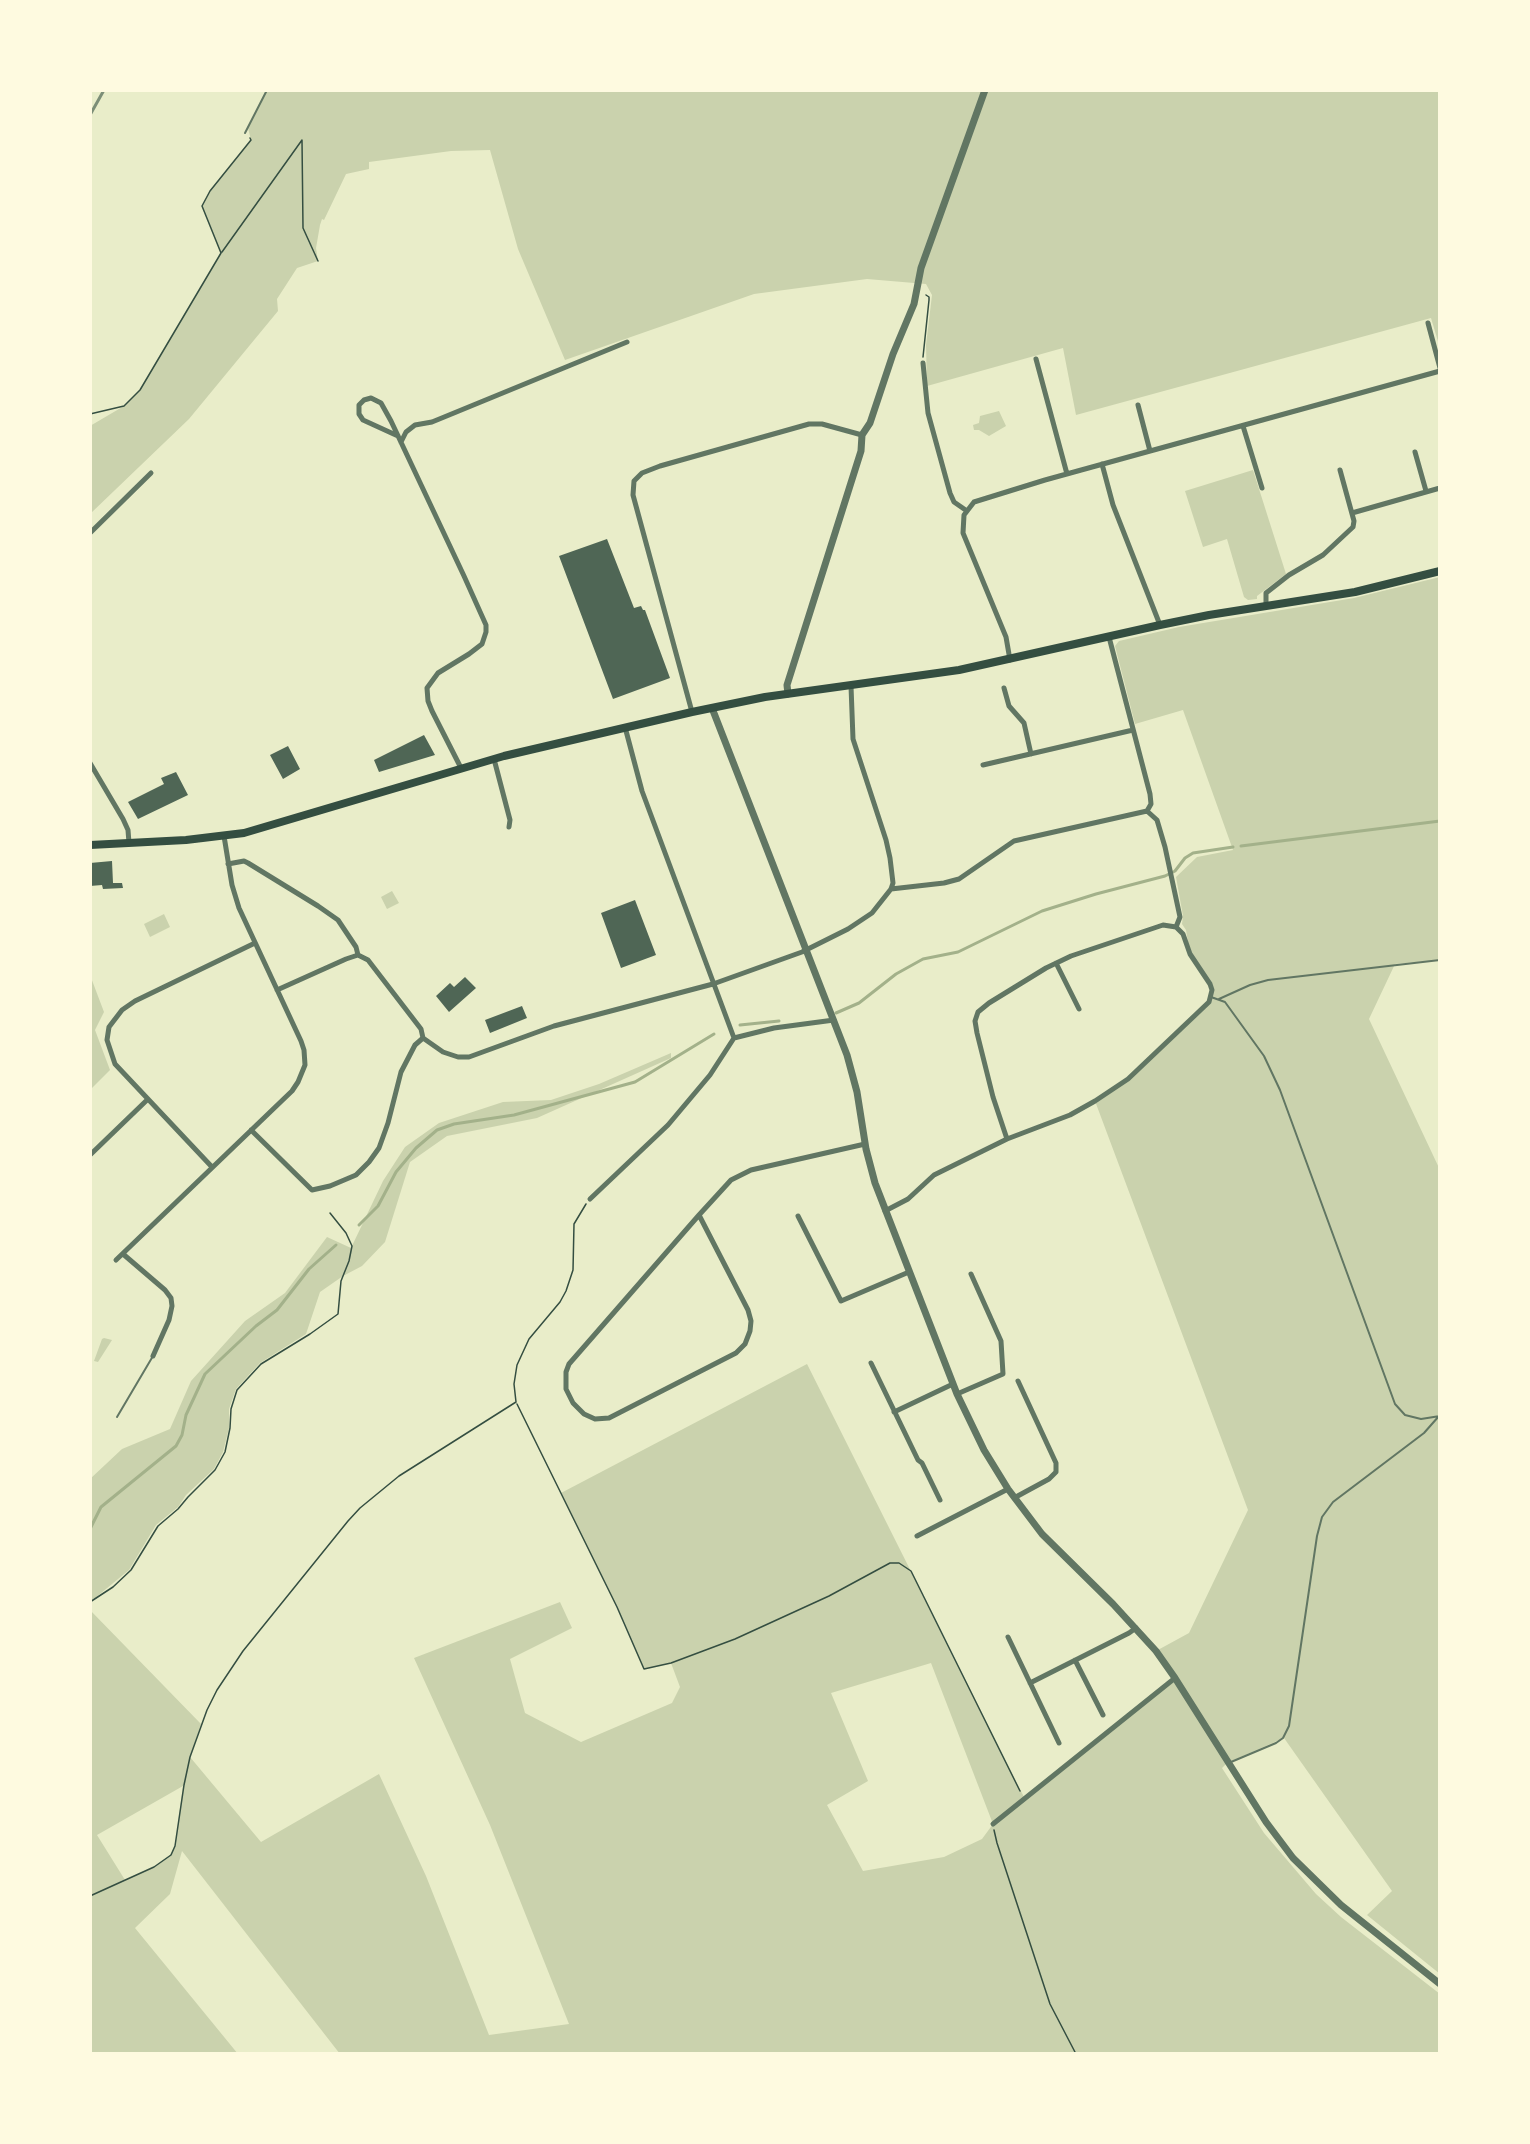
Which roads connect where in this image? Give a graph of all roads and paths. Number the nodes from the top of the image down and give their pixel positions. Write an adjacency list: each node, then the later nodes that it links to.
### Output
1 (267, 90): 3 (lane)
2 (985, 90): 16 (street)
3 (248, 128): 4 (lane); 5 (path)
4 (245, 134)
5 (221, 253): 6 (path); 14 (path)
6 (318, 261)
7 (924, 294): 11 (path)
8 (1428, 322): 12 (street)
9 (627, 342): 17 (street)
10 (1036, 359): 23 (street)
11 (923, 363): 27 (street)
12 (1440, 370): 15 (street)
13 (1138, 405): 18 (street)
14 (90, 414)
15 (1243, 426): 18 (street); 24 (street)
16 (862, 435): 37 (street); 39 (street)
17 (399, 439): 17 (street); 46 (street)
18 (1150, 451): 20 (street)
19 (1415, 452): 26 (street)
20 (1102, 464): 23 (street); 32 (street)
21 (1340, 470): 28 (street)
22 (151, 473): 29 (street)
23 (1068, 474): 27 (street)
24 (1262, 488)
25 (1440, 488): 26 (street)
26 (1426, 491): 28 (street)
27 (967, 511): 34 (street)
28 (1352, 513): 31 (street)
29 (90, 533)
30 (1440, 571): 31 (main road)
31 (1266, 606): 32 (main road)
32 (1160, 625): 33 (main road)
33 (1109, 638): 34 (main road); 41 (street)
34 (1010, 660): 35 (main road)
35 (851, 686): 37 (main road); 53 (street)
36 (1004, 687): 42 (street)
37 (788, 694): 38 (main road)
38 (712, 708): 39 (main road); 56 (street)
39 (692, 712): 40 (main road)
40 (625, 727): 43 (main road); 60 (street)
41 (1133, 730): 42 (street); 47 (street)
42 (1031, 754): 45 (street)
43 (494, 759): 46 (main road); 48 (street)
44 (90, 763): 50 (street)
45 (983, 765)
46 (461, 768): 49 (main road)
47 (1147, 812): 53 (street); 54 (street)
48 (509, 827)
49 (224, 836): 50 (main road); 52 (street)
50 (129, 843): 51 (main road)
51 (90, 845)
52 (228, 864): 55 (street); 57 (street)
53 (891, 889): 56 (street)
54 (1176, 927): 59 (street); 62 (street)
55 (255, 944): 61 (street); 68 (street)
56 (807, 950): 60 (street); 65 (street)
57 (358, 956): 61 (street); 66 (street)
58 (1440, 960): 63 (lane)
59 (1056, 963): 64 (street); 70 (street)
60 (713, 984): 66 (street); 67 (street)
61 (277, 990): 69 (street)
62 (1211, 997): 63 (lane); 70 (street)
63 (1219, 999): 90 (lane)
64 (1079, 1009)
65 (834, 1020): 67 (street); 71 (street)
66 (423, 1038): 69 (street)
67 (734, 1038): 74 (street)
68 (147, 1100): 72 (street); 73 (street)
69 (251, 1130): 73 (street)
70 (1007, 1139): 75 (street)
71 (865, 1144): 75 (street); 77 (street)
72 (90, 1155)
73 (212, 1167): 79 (street)
74 (590, 1199): 88 (path)
75 (885, 1210): 81 (street)
76 (330, 1213): 96 (path)
77 (699, 1215): 77 (street)
78 (798, 1216): 81 (street)
79 (123, 1254): 80 (street); 83 (street)
80 (116, 1260)
81 (909, 1272): 86 (street)
82 (970, 1274): 87 (street)
83 (153, 1356): 91 (lane)
84 (871, 1363): 89 (street)
85 (1018, 1381): 93 (street)
86 (953, 1384): 87 (street); 89 (street)
87 (957, 1394): 92 (street)
88 (516, 1402): 105 (path); 107 (path)
89 (894, 1412): 94 (street)
90 (1439, 1416): 104 (lane)
91 (117, 1418)
92 (1008, 1489): 93 (street); 95 (street)
93 (1014, 1498): 97 (street)
94 (940, 1500)
95 (917, 1536)
96 (90, 1602)
97 (1136, 1628): 99 (street); 100 (street)
98 (1008, 1637): 101 (street)
99 (1076, 1660): 101 (street); 102 (street)
100 (1175, 1678): 104 (street); 105 (street)
101 (1030, 1683): 103 (street)
102 (1103, 1715)
103 (1059, 1743)
104 (1227, 1762): 108 (street)
105 (1026, 1799): 106 (street)
106 (993, 1824): 109 (path)
107 (90, 1896)
108 (1440, 1984)
109 (1076, 2054)

